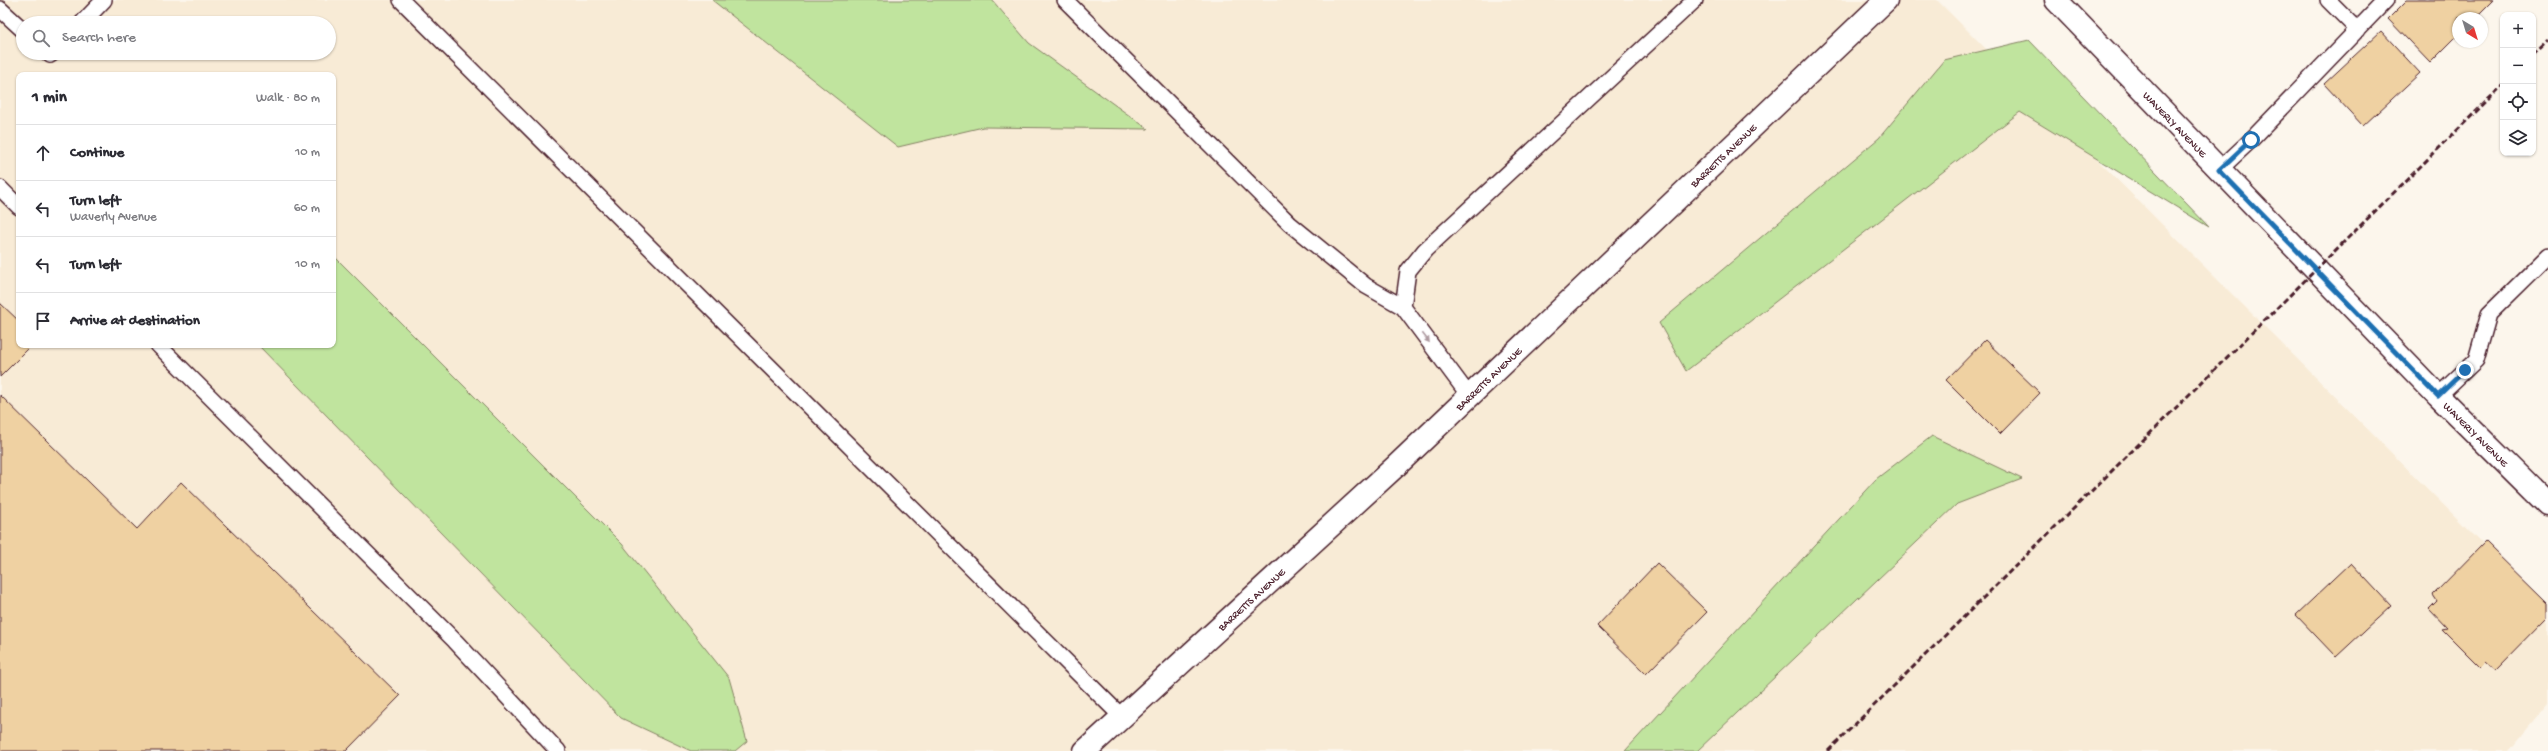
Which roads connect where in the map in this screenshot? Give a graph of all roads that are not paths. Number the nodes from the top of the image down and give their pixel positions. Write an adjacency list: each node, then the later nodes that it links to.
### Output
1 (104, 0): 10 (lane)
2 (401, 0): 22 (lane)
3 (1065, 0): 17 (lane)
4 (1694, 0): 17 (lane)
5 (1886, 0): 19 (street, BARRETTS AVENUE)
6 (2056, 0): 13 (street, WAVERLY AVENUE)
7 (2328, 0): 12 (lane)
8 (2386, 0): 12 (lane)
9 (0, 9): 11 (lane)
10 (89, 16)
11 (16, 24)
12 (2358, 30): 13 (lane)
13 (2219, 170): 20 (street, WAVERLY AVENUE)
14 (0, 188): 15 (lane)
15 (16, 204)
16 (2548, 256): 20 (lane)
17 (1403, 307): 19 (lane, one-way to 19)
18 (161, 348): 23 (lane)
19 (1470, 396): 22 (street, BARRETTS AVENUE)
20 (2438, 396): 21 (street, WAVERLY AVENUE)
21 (2548, 505)
22 (1122, 717): 24 (street, BARRETTS AVENUE)
23 (558, 751)
24 (1085, 751)

